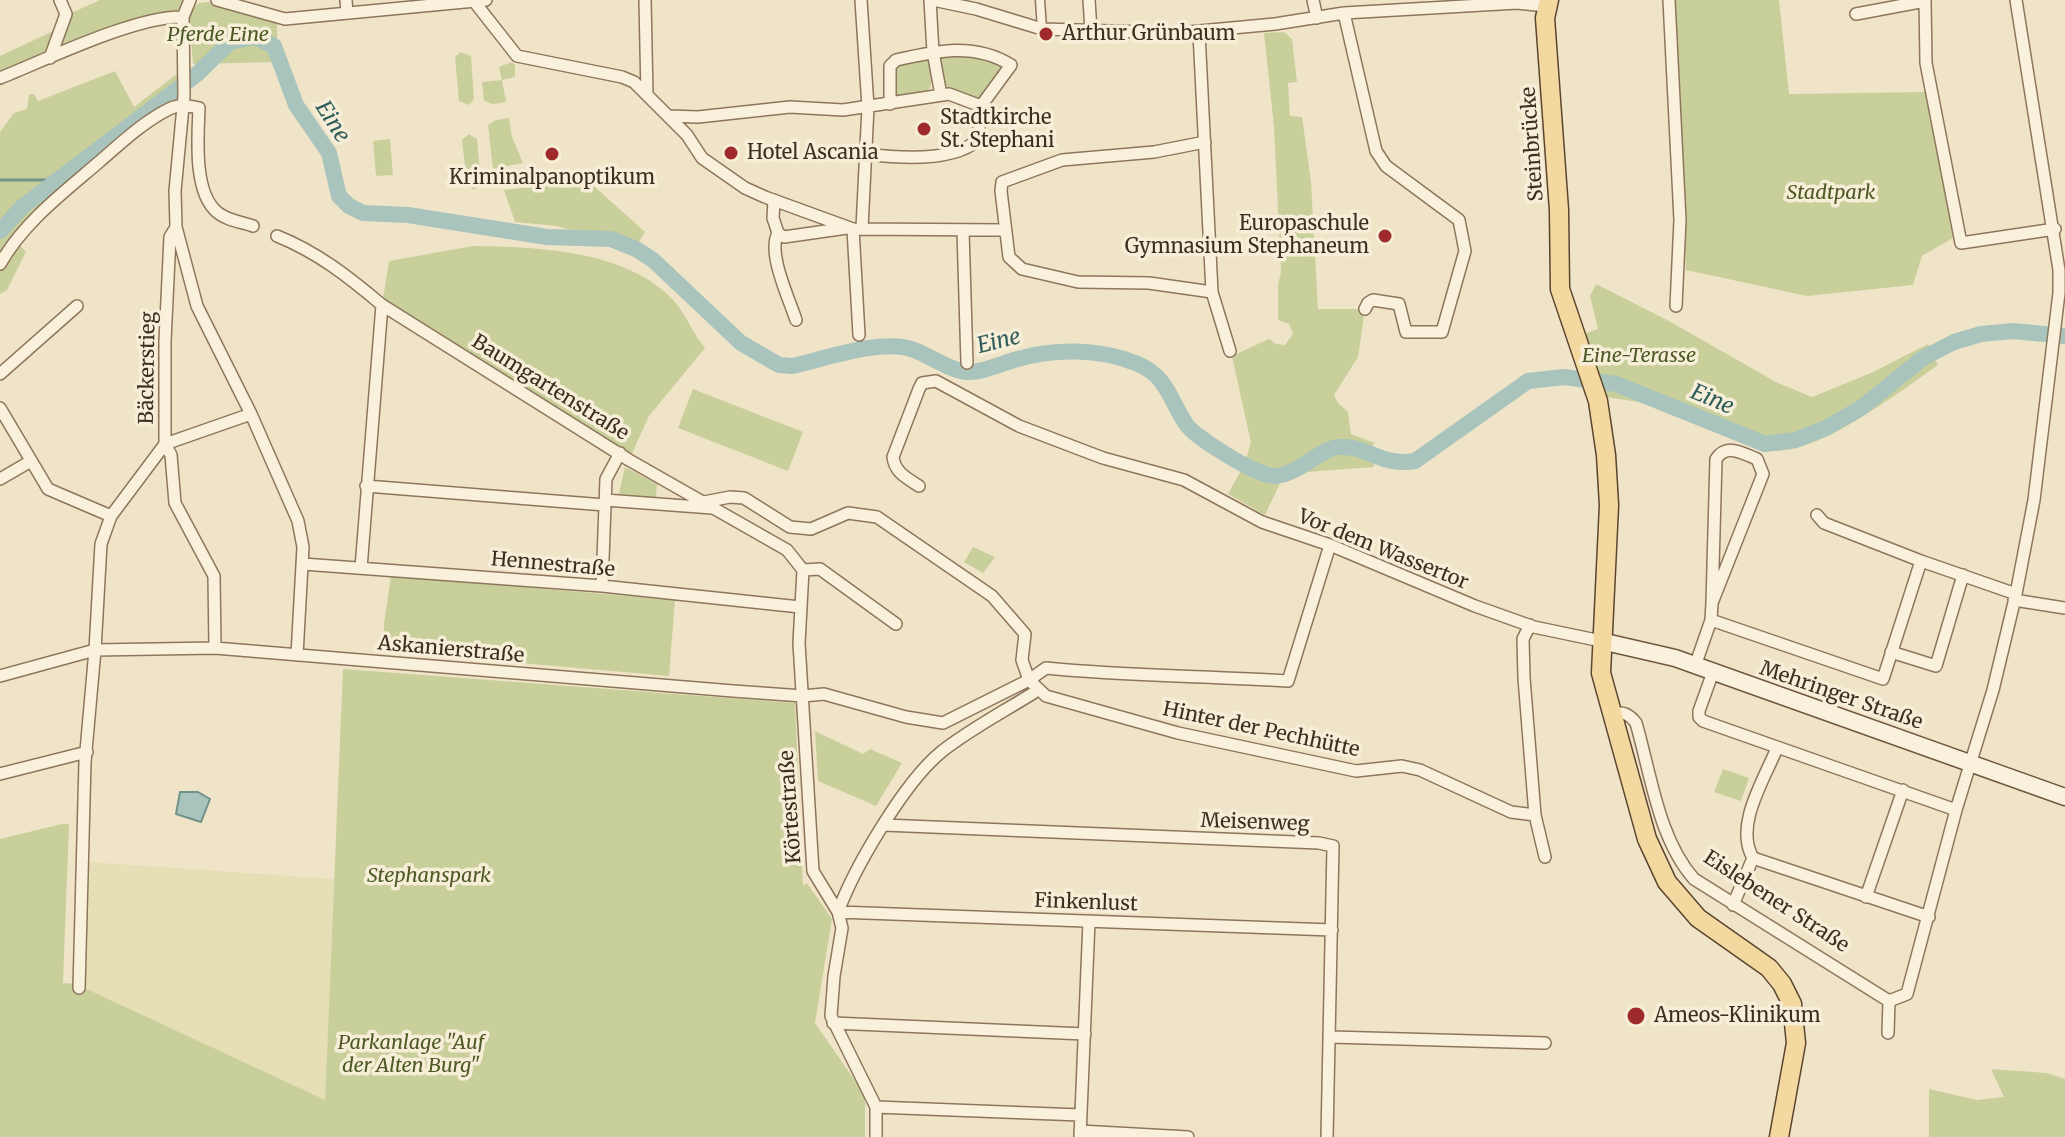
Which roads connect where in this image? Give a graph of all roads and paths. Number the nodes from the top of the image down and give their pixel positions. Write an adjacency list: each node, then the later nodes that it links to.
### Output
1 (60, 0): 25 (street)
2 (190, 0): 19 (street)
3 (217, 0): 16 (street)
4 (486, 0): 14 (street)
5 (645, 0): 27 (street)
6 (861, 0): 32 (street)
7 (932, 0): 21 (street); 24 (street)
8 (1040, 0): 21 (street)
9 (1089, 0): 22 (street)
10 (1313, 0): 20 (street)
11 (1669, 0): 50 (street)
12 (1925, 0): 18 (street); 40 (street)
13 (2016, 0): 40 (street)
14 (473, 1): 16 (street); 27 (street)
15 (1548, 3): 17 (street); 83 (main road, Steinbrücke)
16 (346, 6)
17 (1344, 13): 20 (street); 51 (street)
18 (1856, 14)
19 (183, 17): 25 (street); 29 (street, Bäckerstieg)
20 (1317, 18): 23 (street)
21 (1042, 29): 22 (street)
22 (1091, 30): 23 (street)
23 (1199, 33): 34 (street)
24 (933, 52): 28 (street); 30 (street); 31 (street)
25 (50, 58): 26 (street)
26 (0, 78)
27 (647, 95): 33 (street)
28 (941, 95): 30 (street); 31 (street)
29 (183, 100): 37 (street); 38 (street, Bäckerstieg); 45 (street)
30 (890, 104): 32 (street)
31 (981, 106): 35 (street)
32 (868, 107): 33 (street); 35 (street)
33 (668, 116): 36 (street)
34 (1205, 142): 41 (street); 46 (street)
35 (867, 154): 39 (street)
36 (770, 198): 39 (street); 43 (street)
37 (253, 226)
38 (176, 227): 58 (street); 59 (street, Bäckerstieg)
39 (855, 228): 42 (street); 43 (street); 53 (street)
40 (2055, 229): 47 (street)
41 (1005, 230): 42 (street); 46 (street)
42 (963, 231): 55 (street)
43 (778, 233): 52 (street)
44 (277, 236): 48 (street, Baumgartenstraße)
45 (0, 264)
46 (1212, 292): 54 (street)
47 (2062, 293): 76 (street)
48 (382, 305): 60 (street, Baumgartenstraße); 63 (street)
49 (77, 306): 56 (street)
50 (1676, 306)
51 (1365, 309)
52 (796, 320)
53 (859, 335)
54 (1230, 351)
55 (967, 363)
56 (0, 374)
57 (0, 408): 61 (street)
58 (251, 414): 59 (street); 71 (street)
59 (165, 444): 68 (street, Bäckerstieg); 84 (street)
60 (620, 453): 65 (street); 66 (street, Baumgartenstraße)
61 (31, 461): 62 (street); 68 (street)
62 (0, 479)
63 (366, 486): 65 (street); 72 (street)
64 (919, 486): 69 (street, Vor dem Wassertor)
65 (605, 502): 66 (street); 75 (street)
66 (708, 505): 73 (street, Baumgartenstraße); 91 (street)
67 (1817, 515): 70 (street)
68 (111, 516): 85 (street, Bäckerstieg)
69 (1330, 545): 82 (street, Vor dem Wassertor); 91 (street)
70 (1921, 561): 74 (street); 86 (street)
71 (303, 564): 72 (street, Hennestraße); 87 (street)
72 (361, 568): 75 (street, Hennestraße)
73 (803, 570): 78 (street, Körtestraße); 81 (street)
74 (1963, 575): 76 (street); 86 (street)
75 (602, 586): 78 (street, Hennestraße)
76 (2015, 597): 79 (street); 97 (street)
77 (1712, 603): 77 (street); 80 (street)
78 (800, 607): 93 (street, Körtestraße)
79 (2065, 608)
80 (1711, 620): 86 (street); 88 (street)
81 (896, 624)
82 (1530, 625): 83 (street, Vor dem Wassertor); 102 (street)
83 (1601, 641): 88 (main road, Mehringer Straße); 94 (main road)
84 (215, 648): 85 (street, Askanierstraße); 87 (street, Askanierstraße)
85 (95, 650): 90 (street, Askanierstraße); 96 (street)
86 (1891, 652)
87 (297, 655): 93 (street, Askanierstraße)
88 (1695, 666): 89 (main road, Mehringer Straße)
89 (1713, 672): 95 (street); 97 (main road, Mehringer Straße)
90 (0, 675)
91 (1029, 680): 92 (street, Hinter der Pechhütte); 93 (street)
92 (1038, 690): 102 (street, Hinter der Pechhütte); 103 (street)
93 (803, 696): 108 (street, Körtestraße)
94 (1612, 714): 107 (street, Eislebener Straße); 125 (main road)
95 (1777, 748): 99 (street); 105 (street)
96 (87, 752): 98 (street); 112 (street)
97 (1972, 763): 100 (main road, Mehringer Straße); 101 (street)
98 (0, 774)
99 (1903, 790): 101 (street); 106 (street)
100 (2065, 797)
101 (1956, 810): 109 (street)
102 (1535, 815): 104 (street)
103 (884, 825): 108 (street); 111 (street, Meisenweg)
104 (1545, 857)
105 (1753, 858): 106 (street); 107 (street)
106 (1866, 897): 109 (street)
107 (1733, 905): 113 (street, Eislebener Straße)
108 (838, 912): 110 (street, Finkenlust); 114 (street)
109 (1929, 917): 113 (street)
110 (1089, 921): 111 (street, Finkenlust); 116 (street)
111 (1332, 930): 117 (street, Meisenweg)
112 (79, 988)
113 (1889, 1001): 115 (street)
114 (833, 1023): 116 (street); 119 (street)
115 (1888, 1033)
116 (1085, 1034): 120 (street)
117 (1331, 1037): 118 (street); 124 (street, Meisenweg)
118 (1545, 1043)
119 (876, 1107): 120 (street); 122 (street)
120 (1080, 1115): 121 (street)
121 (1080, 1134): 123 (street)
122 (876, 1137)
123 (1188, 1137)
124 (1327, 1137)
125 (1779, 1137)

